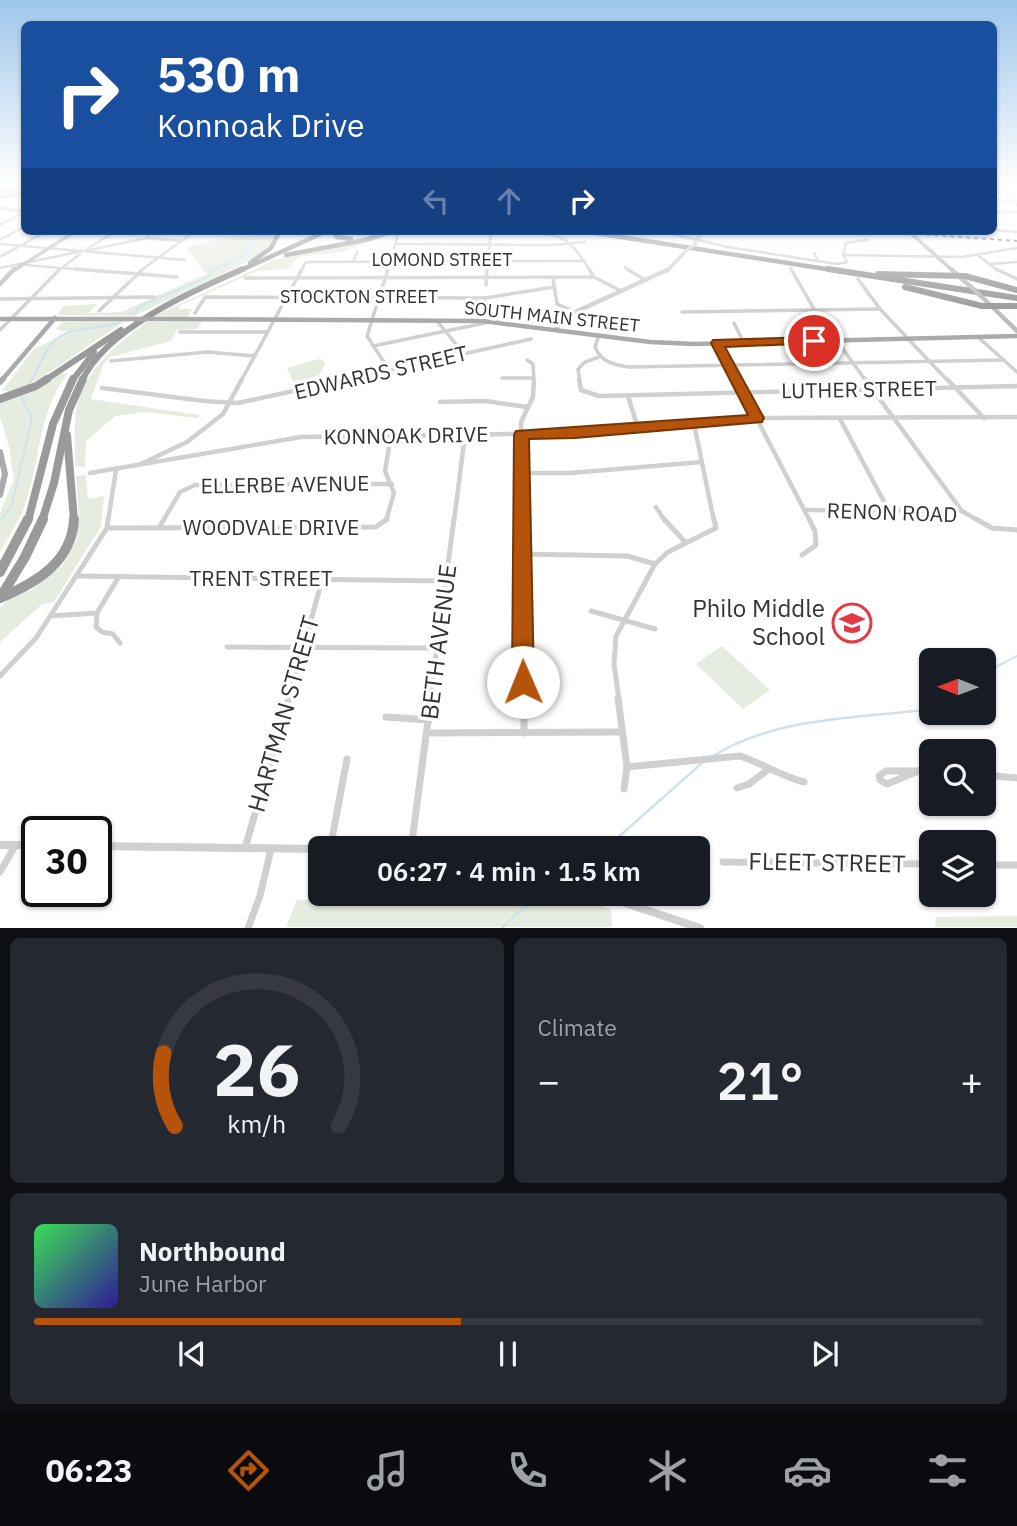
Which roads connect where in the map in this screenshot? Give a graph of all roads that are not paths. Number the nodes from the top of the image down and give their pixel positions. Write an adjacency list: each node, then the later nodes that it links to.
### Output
1 (21, 229): 26 (street)
2 (997, 230): 3 (street)
3 (1017, 232)
4 (40, 235): 32 (street)
5 (69, 235): 33 (main road)
6 (110, 235): 35 (street)
7 (151, 235): 23 (street)
8 (190, 235): 24 (street)
9 (278, 235): 53 (highway)
10 (312, 235): 53 (highway)
11 (318, 235): 58 (highway)
12 (336, 235): 13 (highway)
13 (366, 235)
14 (381, 235): 58 (highway)
15 (400, 235): 29 (street)
16 (491, 235): 31 (street)
17 (557, 235): 30 (street)
18 (608, 235): 54 (highway)
19 (618, 235): 52 (highway)
20 (672, 235): 28 (street)
21 (699, 235): 28 (street)
22 (913, 235): 42 (main road, bridge)
23 (146, 238): 24 (street); 35 (street)
24 (182, 241): 41 (street)
25 (858, 241): 38 (street)
26 (0, 242): 32 (street)
27 (585, 242): 30 (street)
28 (696, 242): 48 (street); 70 (street, bridge)
29 (396, 244): 31 (street); 45 (street)
30 (568, 244): 31 (street); 47 (street)
31 (490, 245): 46 (street)
32 (20, 246): 33 (street); 40 (street)
33 (47, 248): 35 (street); 51 (main road)
34 (1017, 248): 39 (street)
35 (84, 251): 41 (street); 51 (street); 57 (street)
36 (357, 252): 44 (street)
37 (814, 253): 48 (street)
38 (843, 255): 42 (street); 48 (street)
39 (978, 256): 42 (street); 50 (street)
40 (0, 257)
41 (159, 257): 43 (street); 59 (street)
42 (939, 257): 60 (main road)
43 (185, 260)
44 (354, 260): 45 (street, LOMOND STREET); 64 (street, LOMOND STREET)
45 (391, 260): 46 (street, LOMOND STREET); 65 (street)
46 (488, 260): 47 (street, LOMOND STREET); 66 (street)
47 (584, 261): 62 (street)
48 (818, 261)
49 (1017, 262): 50 (street)
50 (990, 264): 69 (street)
51 (18, 265): 56 (street); 57 (street); 71 (main road)
52 (794, 265): 60 (highway); 81 (highway); 87 (street)
53 (246, 266): 108 (highway)
54 (806, 266): 81 (highway); 85 (highway)
55 (625, 267): 70 (street)
56 (0, 268)
57 (58, 268): 59 (street); 76 (street)
58 (234, 274): 146 (highway)
59 (135, 275): 61 (street); 77 (street)
60 (959, 275): 74 (highway); 80 (main road, bridge)
61 (177, 277)
62 (594, 277): 67 (street); 75 (street)
63 (244, 278): 64 (street)
64 (297, 278): 65 (street); 79 (street)
65 (386, 278): 66 (street); 82 (street)
66 (486, 278): 67 (street); 72 (street)
67 (553, 279): 73 (street)
68 (858, 279): 88 (street)
69 (1017, 279)
70 (645, 280): 75 (street)
71 (0, 284)
72 (486, 285)
73 (554, 286): 83 (street, STOCKTON STREET); 90 (street)
74 (1017, 290)
75 (621, 291): 90 (street)
76 (34, 297): 77 (street); 84 (street); 93 (street)
77 (113, 297): 78 (street); 89 (street)
78 (154, 297)
79 (286, 297): 82 (street, STOCKTON STREET); 92 (street, STOCKTON STREET); 96 (street)
80 (982, 297): 85 (main road)
81 (1017, 297)
82 (380, 298): 83 (street, STOCKTON STREET); 97 (street)
83 (485, 298): 99 (street)
84 (0, 299)
85 (991, 306): 86 (highway); 107 (main road)
86 (1017, 306)
87 (814, 309): 88 (street); 91 (street); 113 (street)
88 (880, 309): 111 (street)
89 (99, 311)
90 (575, 312): 102 (street)
91 (682, 312)
92 (195, 313)
93 (14, 318): 94 (main road, SOUTH MAIN STREET); 95 (main road, SOUTH MAIN STREET); 103 (street)
94 (55, 318): 96 (main road, SOUTH MAIN STREET, bridge); 130 (main road)
95 (0, 319)
96 (274, 319): 97 (main road, SOUTH MAIN STREET); 106 (street)
97 (372, 320): 98 (main road, SOUTH MAIN STREET); 116 (street)
98 (436, 320): 99 (main road, SOUTH MAIN STREET); 104 (street)
99 (483, 321): 100 (main road, SOUTH MAIN STREET)
100 (491, 321): 102 (main road, SOUTH MAIN STREET); 104 (street)
101 (734, 323): 114 (street)
102 (557, 328): 109 (main road, SOUTH MAIN STREET)
103 (0, 330)
104 (446, 331): 116 (street); 117 (street)
105 (180, 332): 106 (street)
106 (267, 332): 118 (street)
107 (1017, 333): 110 (main road, SOUTH MAIN STREET)
108 (115, 334): 137 (highway); 174 (highway)
109 (599, 334): 115 (main road, SOUTH MAIN STREET); 119 (street)
110 (978, 337): 111 (main road, SOUTH MAIN STREET); 121 (street)
111 (908, 338): 113 (main road, SOUTH MAIN STREET); 124 (street)
112 (531, 339): 117 (street, EDWARDS STREET)
113 (838, 340): 114 (main road, SOUTH MAIN STREET); 123 (street)
114 (744, 342): 115 (main road, SOUTH MAIN STREET)
115 (717, 343): 125 (street)
116 (373, 346): 126 (street)
117 (464, 354): 126 (street, EDWARDS STREET)
118 (254, 356): 122 (street); 139 (street)
119 (599, 357): 125 (street); 136 (street, LUTHER STREET)
120 (527, 360): 129 (street)
121 (1004, 360): 124 (street); 127 (street)
122 (111, 361)
123 (853, 362): 124 (street); 125 (street); 134 (street)
124 (931, 362): 133 (street)
125 (728, 365): 135 (street)
126 (389, 370): 139 (street, EDWARDS STREET)
127 (1017, 372)
128 (502, 378): 129 (street)
129 (533, 379): 140 (street)
130 (0, 382)
131 (1017, 386): 133 (street, LUTHER STREET)
132 (102, 388): 139 (street, EDWARDS STREET)
133 (956, 388): 134 (street, LUTHER STREET); 145 (street)
134 (873, 389): 135 (street, LUTHER STREET); 144 (street)
135 (743, 393): 136 (street, LUTHER STREET); 142 (street)
136 (628, 396): 148 (street)
137 (0, 398)
138 (440, 402): 140 (street)
139 (230, 404): 153 (street)
140 (527, 407): 150 (street)
141 (1017, 417): 145 (street, KONNOAK DRIVE)
142 (757, 418): 143 (street, KONNOAK DRIVE); 147 (street, KONNOAK DRIVE); 164 (street)
143 (840, 418): 144 (street, KONNOAK DRIVE); 165 (street)
144 (895, 418): 145 (street, KONNOAK DRIVE); 166 (street)
145 (985, 418)
146 (66, 422): 179 (highway); 179 (highway)
147 (694, 424): 148 (street, KONNOAK DRIVE); 155 (street)
148 (638, 428): 150 (street, KONNOAK DRIVE)
149 (466, 435): 150 (street, KONNOAK DRIVE); 151 (street, KONNOAK DRIVE); 178 (street, BETH AVENUE)
150 (521, 435): 159 (street)
151 (391, 436): 154 (street, KONNOAK DRIVE); 161 (street, WOODVALE DRIVE)
152 (0, 452): 160 (main road)
153 (168, 452): 154 (street); 156 (street)
154 (170, 459): 156 (street, KONNOAK DRIVE)
155 (702, 461): 159 (street); 170 (street)
156 (132, 467): 157 (street)
157 (116, 470): 158 (street); 167 (street)
158 (90, 473)
159 (521, 473): 171 (street)
160 (2, 483): 162 (main road)
161 (392, 484): 168 (street, ELLERBE AVENUE); 168 (street, WOODVALE DRIVE)
162 (0, 495)
163 (656, 507): 170 (street)
164 (806, 510): 165 (street, RENON ROAD); 172 (street)
165 (889, 511): 166 (street, RENON ROAD)
166 (962, 511): 169 (street, RENON ROAD)
167 (107, 528): 168 (street, WOODVALE DRIVE); 175 (street)
168 (159, 528)
169 (1017, 530)
170 (686, 543): 173 (street)
171 (521, 554): 173 (street); 194 (street)
172 (802, 555)
173 (655, 564): 183 (street)
174 (0, 572)
175 (77, 576): 176 (street, TRENT STREET); 182 (street)
176 (119, 577): 177 (street, TRENT STREET); 181 (street)
177 (321, 580): 178 (street, TRENT STREET); 187 (street, HARTMAN STREET)
178 (446, 580): 188 (street, BETH AVENUE)
179 (2, 595)
180 (591, 611): 183 (street)
181 (95, 614): 182 (street); 185 (street)
182 (50, 616): 189 (street)
183 (622, 622): 184 (street); 192 (street)
184 (655, 629)
185 (120, 643)
186 (227, 647): 187 (street)
187 (303, 648): 188 (street); 211 (street, HARTMAN STREET)
188 (438, 648): 191 (street, BETH AVENUE)
189 (0, 676)
190 (386, 718): 191 (street)
191 (429, 720): 193 (street, BETH AVENUE)
192 (622, 732): 194 (street); 196 (street)
193 (428, 733): 194 (street); 206 (street, BETH AVENUE)
194 (524, 733)
195 (347, 759): 205 (street)
196 (627, 767): 197 (street); 204 (street)
197 (769, 769): 202 (street); 203 (street)
198 (916, 772): 199 (street)
199 (919, 772)
200 (996, 776): 201 (street)
201 (1017, 778)
202 (804, 782)
203 (737, 788)
204 (624, 789)
205 (332, 836)
206 (413, 836)
207 (0, 845): 208 (street)
208 (15, 845): 209 (street); 218 (street)
209 (21, 845)
210 (112, 846): 211 (street)
211 (245, 848): 212 (street)
212 (271, 848): 213 (street); 220 (street)
213 (308, 849)
214 (723, 862): 215 (street, FLEET STREET)
215 (919, 864)
216 (996, 864): 217 (street)
217 (1017, 865)
218 (0, 872)
219 (634, 906): 221 (street)
220 (248, 928)
221 (700, 928)

